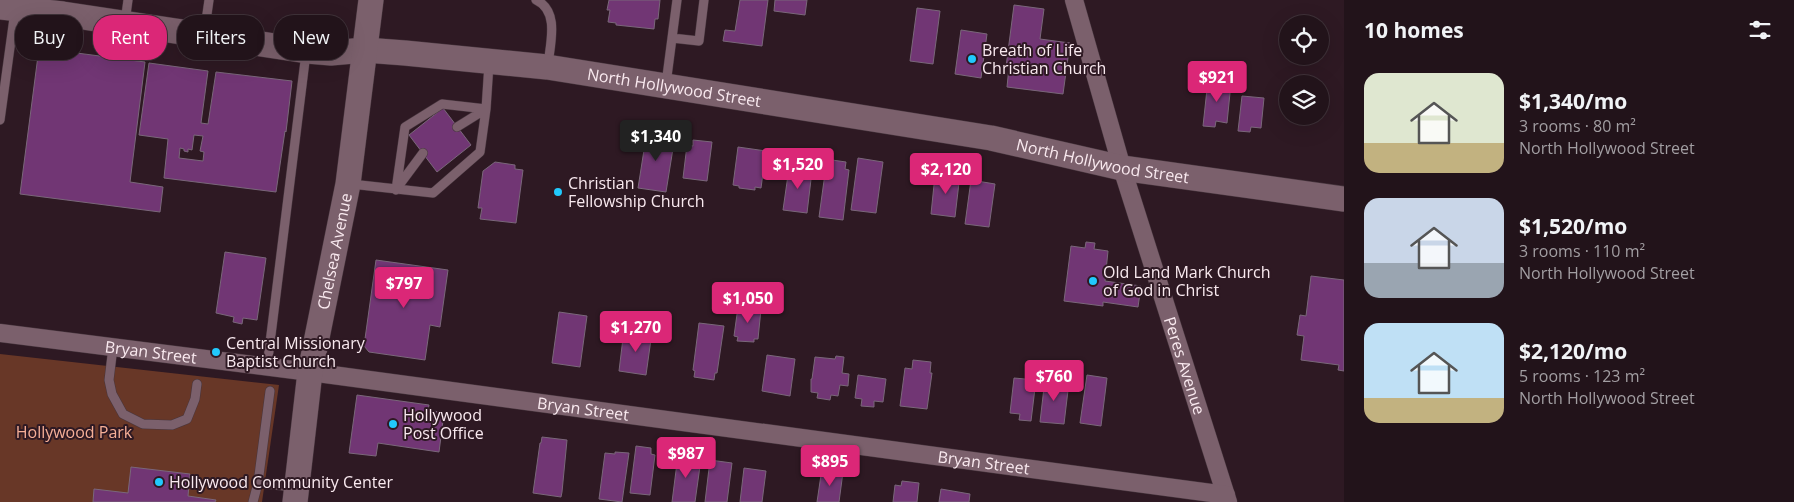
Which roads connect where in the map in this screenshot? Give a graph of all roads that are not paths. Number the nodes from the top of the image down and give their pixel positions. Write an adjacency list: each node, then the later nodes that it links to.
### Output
1 (209, 0): 10 (lane)
2 (371, 0): 13 (main road, Chelsea Avenue)
3 (536, 0): 17 (lane)
4 (677, 0): 12 (lane)
5 (704, 0): 12 (lane)
6 (1074, 0): 23 (street, Peres Avenue)
7 (64, 7): 8 (main road, North Hollywood Street); 9 (main road, North Hollywood Street)
8 (8, 8): 20 (lane)
9 (127, 12): 11 (main road, North Hollywood Street)
10 (207, 15)
11 (177, 27)
12 (672, 38): 18 (lane)
13 (365, 50): 14 (main road, North Hollywood Street); 16 (main road, North Hollywood Street); 24 (main road, Chelsea Avenue)
14 (348, 52)
15 (306, 60): 29 (lane)
16 (489, 62): 17 (main road, North Hollywood Street); 19 (lane)
17 (547, 67): 18 (main road, North Hollywood Street)
18 (665, 86): 23 (main road, North Hollywood Street)
19 (486, 109): 21 (lane); 25 (lane); 25 (lane)
20 (0, 120)
21 (457, 126)
22 (423, 153): 25 (lane)
23 (1122, 168): 26 (main road, North Hollywood Street); 35 (street, Peres Avenue)
24 (348, 184): 25 (lane); 30 (main road, Chelsea Avenue)
25 (396, 190)
26 (1344, 198)
27 (0, 333): 28 (street, Bryan Street)
28 (113, 347): 29 (street, Bryan Street); 31 (lane)
29 (267, 367): 30 (street, Bryan Street)
30 (310, 372): 34 (main road, Chelsea Avenue); 35 (street, Bryan Street)
31 (197, 384)
32 (270, 391): 33 (lane)
33 (258, 483): 34 (lane); 36 (lane)
34 (296, 495)
35 (1227, 498)
36 (253, 502)

